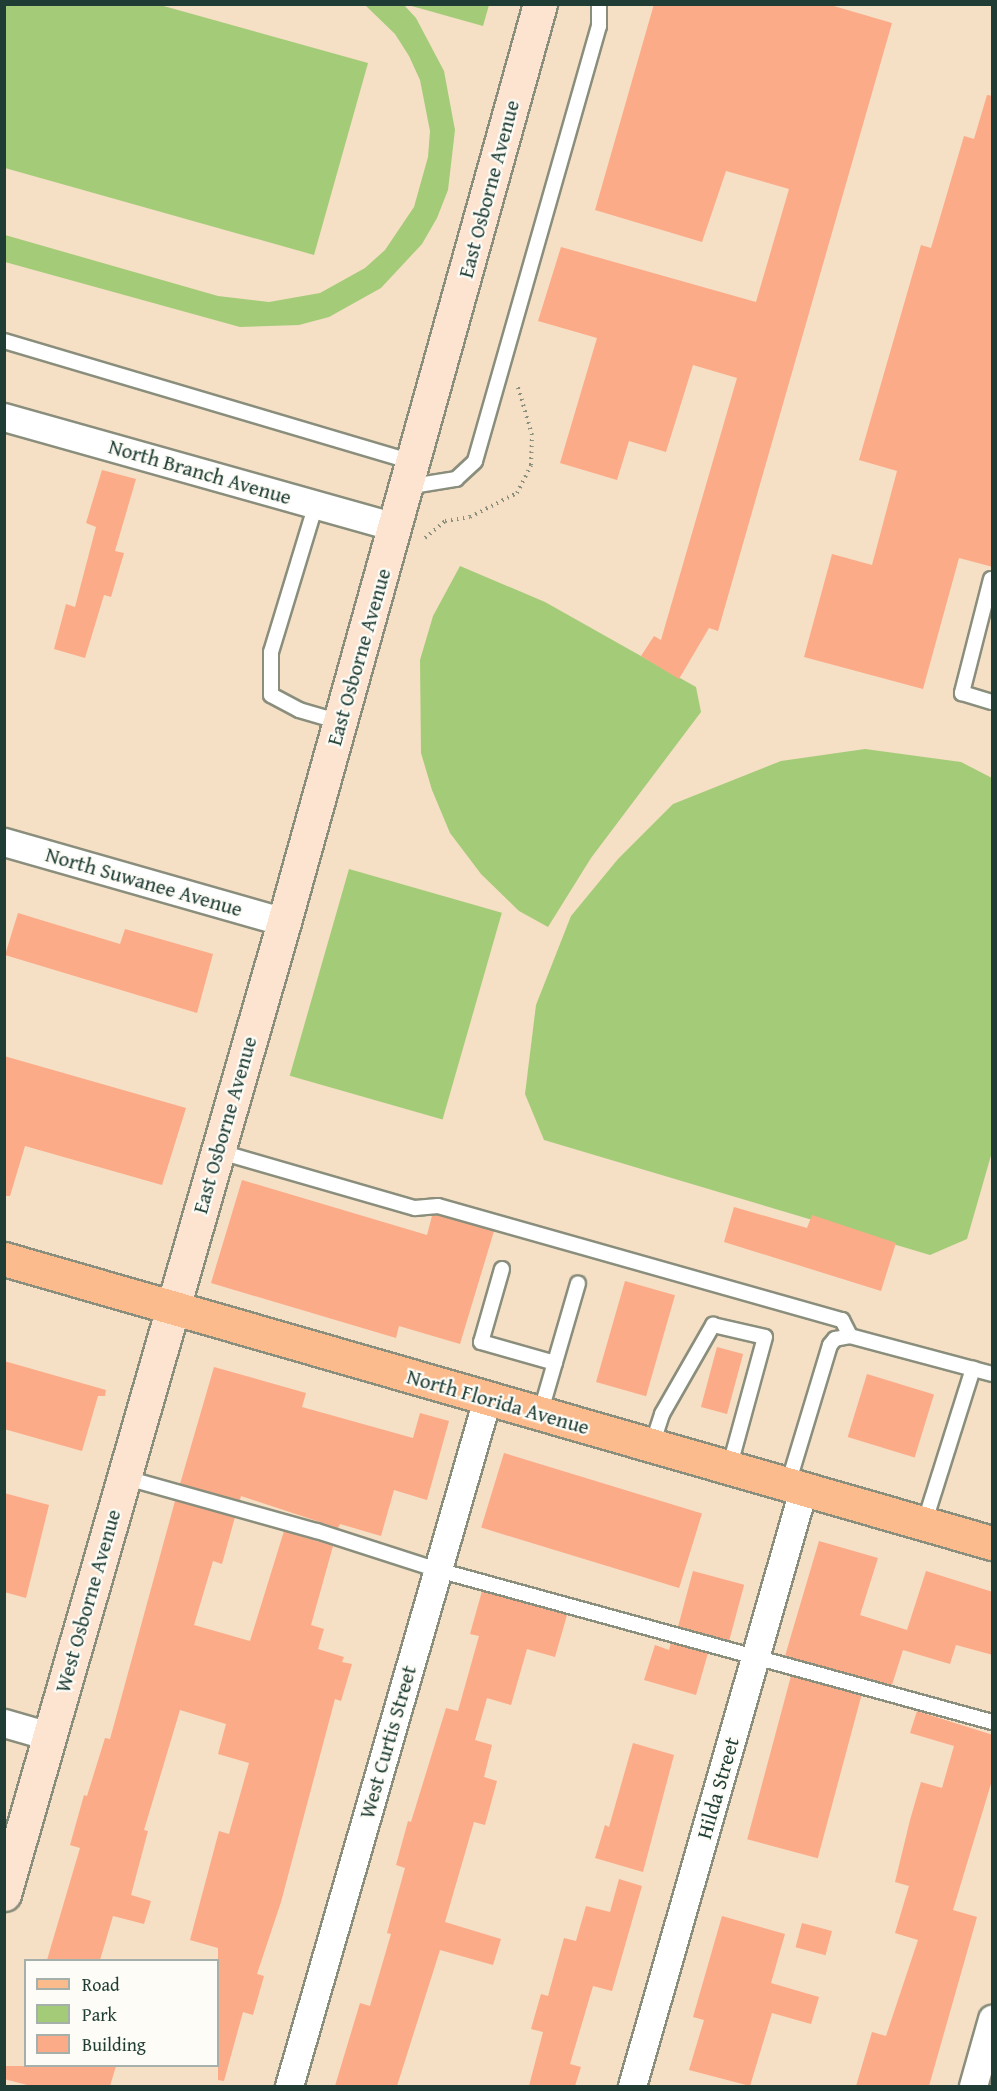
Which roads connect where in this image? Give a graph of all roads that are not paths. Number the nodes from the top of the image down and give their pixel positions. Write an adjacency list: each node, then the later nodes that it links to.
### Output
1 (540, 4): 5 (street, East Osborne Avenue)
2 (599, 4): 5 (lane)
3 (4, 341): 5 (lane)
4 (4, 417): 6 (street, North Branch Avenue)
5 (410, 475): 7 (street, East Osborne Avenue)
6 (325, 507): 7 (street, North Branch Avenue); 10 (lane)
7 (395, 527): 10 (street, East Osborne Avenue)
8 (991, 579): 9 (lane)
9 (993, 702)
10 (340, 722): 12 (street, East Osborne Avenue)
11 (4, 842): 12 (street, North Suwanee Avenue)
12 (284, 922): 13 (street, East Osborne Avenue)
13 (217, 1151): 17 (street, East Osborne Avenue); 18 (lane)
14 (4, 1259): 17 (main road, North Florida Avenue)
15 (502, 1269): 19 (lane)
16 (578, 1283): 19 (lane)
17 (172, 1308): 22 (main road, North Florida Avenue); 26 (street, West Osborne Avenue)
18 (850, 1336): 20 (lane); 27 (lane)
19 (555, 1363): 23 (lane)
20 (973, 1369): 21 (lane); 28 (lane)
21 (993, 1374)
22 (487, 1398): 23 (main road, North Florida Avenue); 30 (street, West Curtis Street)
23 (540, 1414): 24 (main road, North Florida Avenue)
24 (652, 1446): 25 (main road, North Florida Avenue); 25 (lane)
25 (729, 1469): 27 (main road, North Florida Avenue)
26 (123, 1477): 30 (lane); 34 (street, West Osborne Avenue)
27 (796, 1488): 28 (main road, North Florida Avenue); 31 (street, Hilda Street)
28 (924, 1524): 29 (main road, North Florida Avenue)
29 (991, 1536)
30 (438, 1570): 31 (lane); 37 (street, West Curtis Street)
31 (756, 1657): 32 (lane); 38 (street, Hilda Street)
32 (993, 1722)
33 (4, 1723): 34 (street)
34 (50, 1736): 35 (street, West Osborne Avenue)
35 (4, 1894)
36 (993, 2019): 39 (street)
37 (289, 2086)
38 (632, 2086)
39 (973, 2086)

